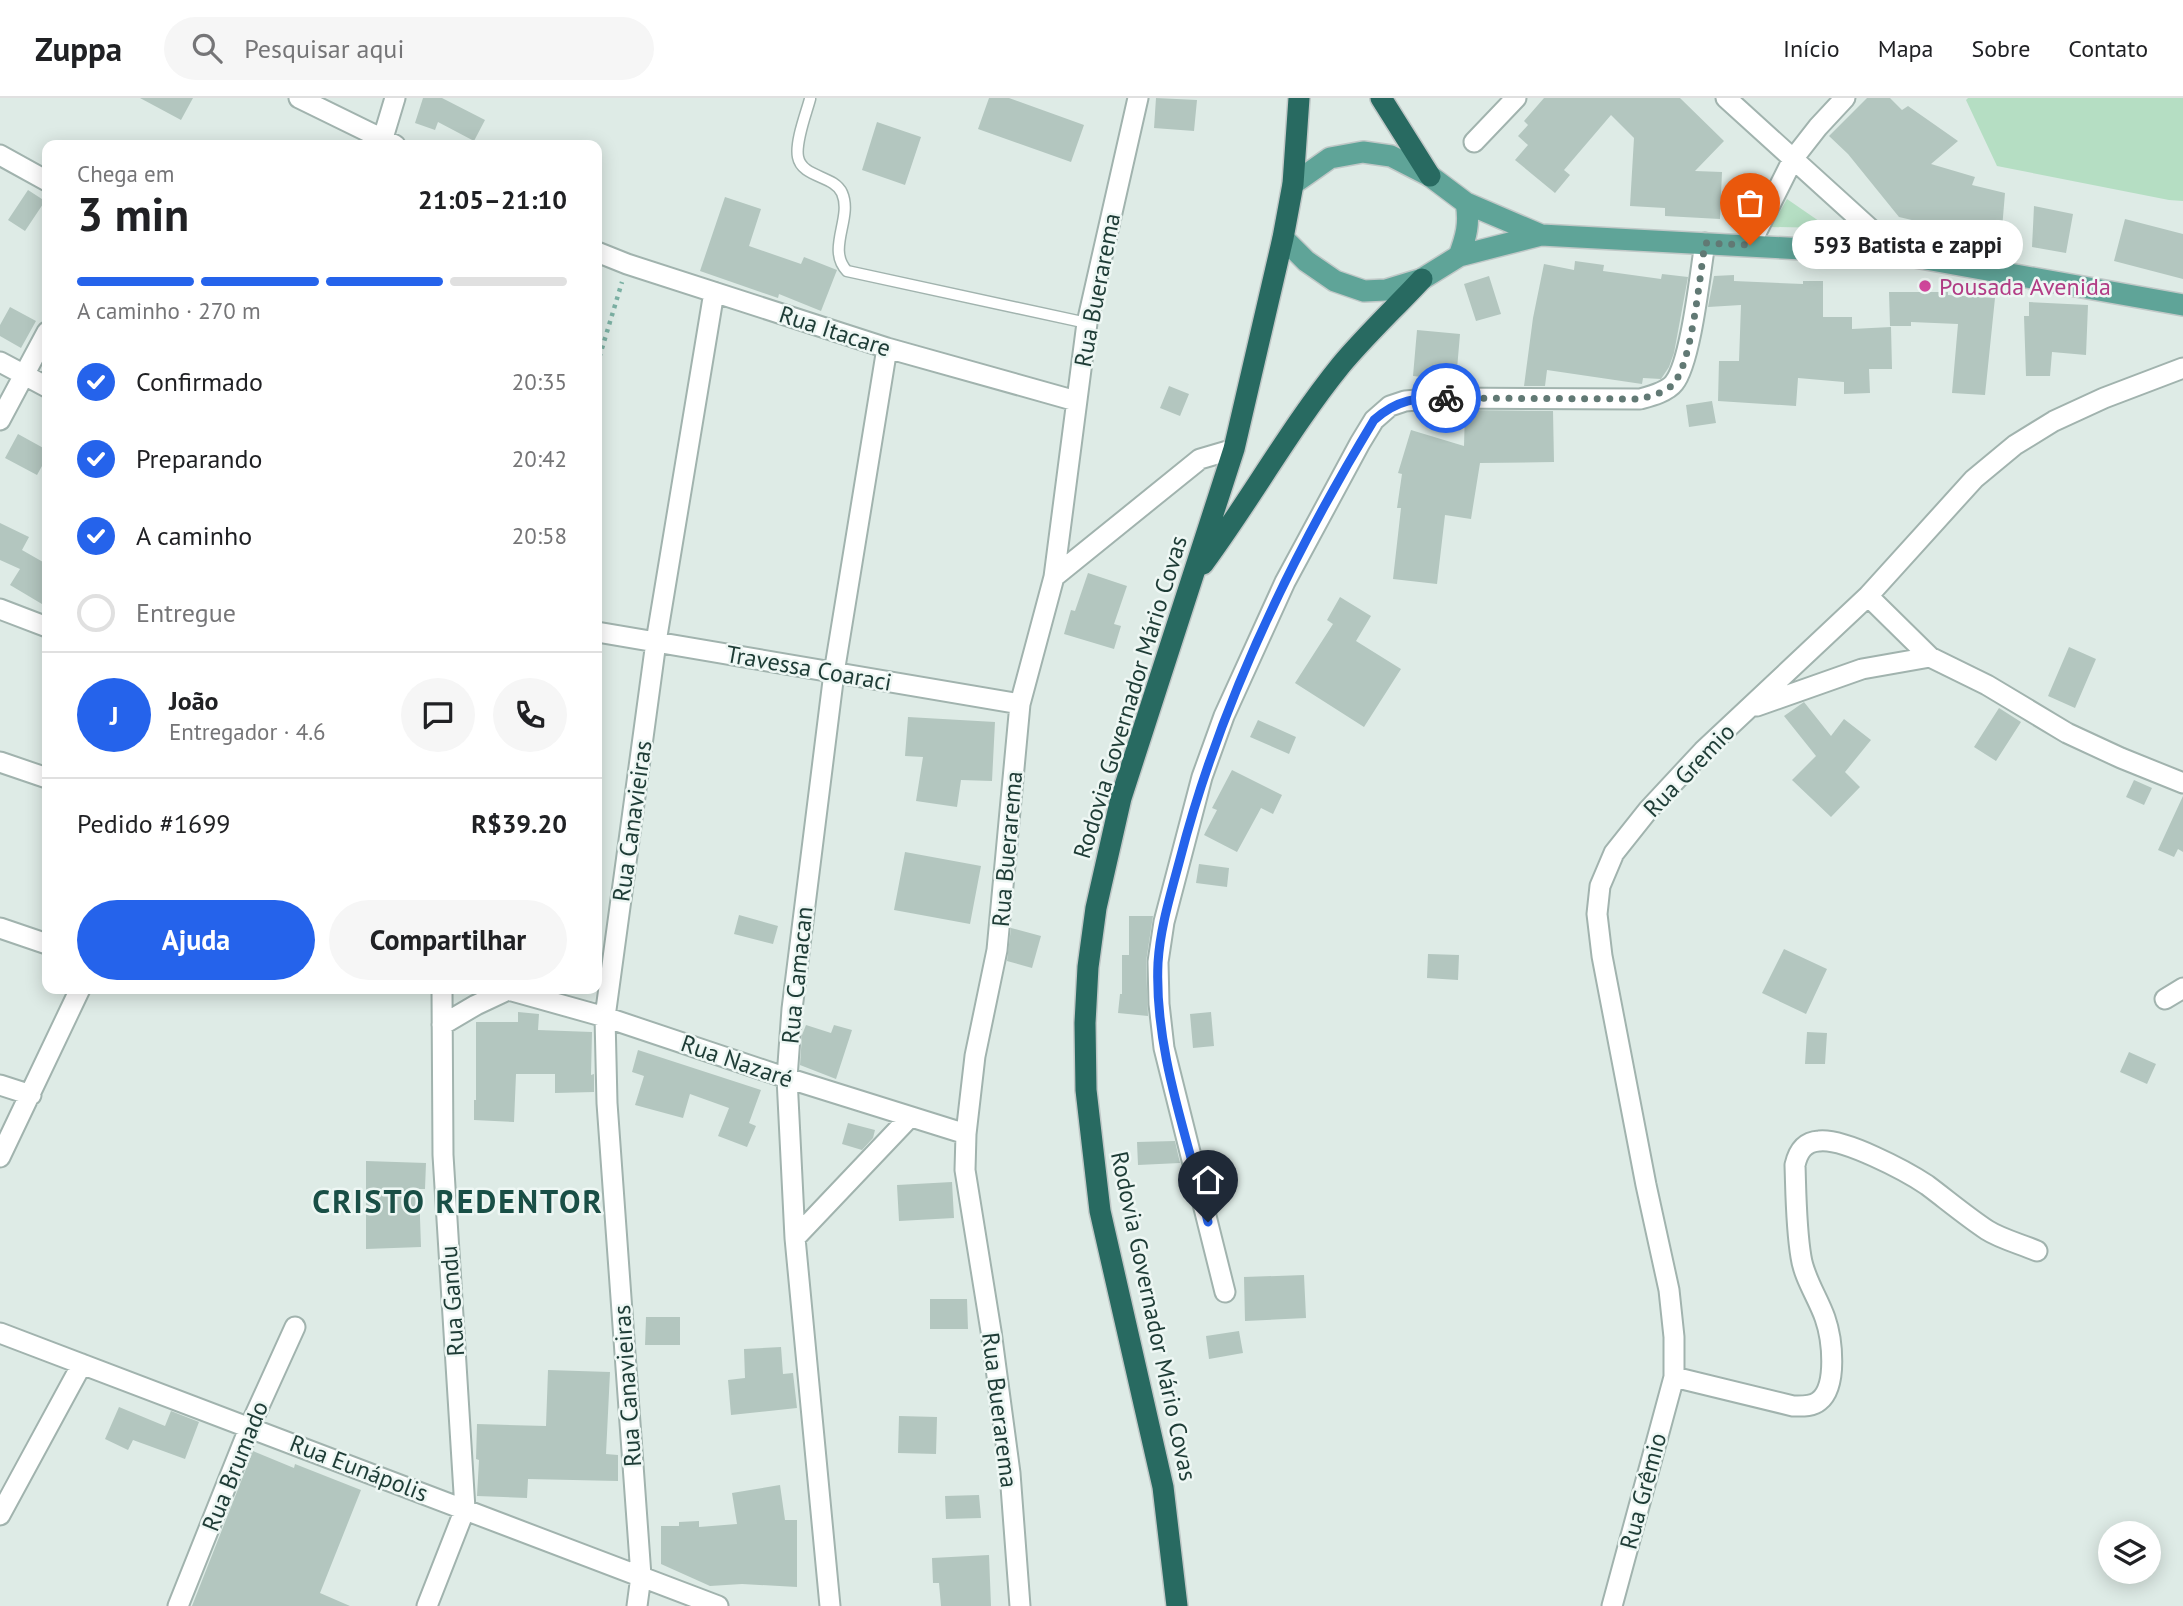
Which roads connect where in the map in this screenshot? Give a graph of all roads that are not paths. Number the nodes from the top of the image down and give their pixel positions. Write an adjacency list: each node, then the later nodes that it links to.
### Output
1 (299, 98): 10 (street)
2 (395, 98): 11 (street)
3 (1138, 98): 29 (street, Rua Buerarema)
4 (1298, 98): 17 (highway, Rodovia Governador Mário Covas)
5 (1381, 98): 15 (highway)
6 (1516, 98): 12 (street)
7 (1726, 98): 14 (street)
8 (1845, 98): 14 (street)
9 (810, 99): 29 (lane)
10 (387, 140)
11 (389, 140)
12 (1474, 142)
13 (0, 155): 16 (street)
14 (1793, 159): 22 (street); 24 (street)
15 (1430, 176): 17 (main road); 18 (main road)
16 (42, 178)
17 (1293, 184): 20 (highway, Rodovia Governador Mário Covas)
18 (1466, 203): 19 (main road); 25 (main road)
19 (1541, 235): 21 (main road); 25 (main road)
20 (1283, 238): 26 (main road); 38 (highway, Rodovia Governador Mário Covas)
21 (1705, 243): 22 (main road); 71 (street)
22 (1750, 245): 24 (main road)
23 (602, 254): 27 (street, Rua Itacare)
24 (1898, 254): 28 (main road)
25 (1459, 256): 26 (main road)
26 (1422, 279): 39 (highway)
27 (713, 292): 31 (street, Rua Itacare); 45 (street, Rua Canavieiras)
28 (2183, 305)
29 (1087, 323): 36 (street, Rua Buerarema)
30 (42, 342): 34 (street)
31 (887, 348): 36 (street, Rua Itacare); 47 (street, Rua Camacan)
32 (0, 362): 34 (street)
33 (2183, 368): 41 (street, Rua Gremio)
34 (25, 375): 35 (street); 37 (street)
35 (42, 384)
36 (1076, 401): 40 (street, Rua Buerarema)
37 (0, 420)
38 (1234, 449): 39 (highway, Rodovia Governador Mário Covas); 40 (street)
39 (1194, 577): 86 (highway, Rodovia Governador Mário Covas)
40 (1054, 578): 48 (street, Rua Buerarema)
41 (1868, 596): 46 (street); 49 (street, Rua Gremio)
42 (0, 609): 43 (street)
43 (42, 625)
44 (602, 633): 45 (street, Travessa Coaraci)
45 (656, 642): 47 (street, Travessa Coaraci); 61 (street, Rua Canavieiras)
46 (1930, 657): 49 (street); 52 (street)
47 (834, 673): 48 (street, Travessa Coaraci); 63 (street, Rua Camacan)
48 (1020, 704): 67 (street, Rua Buerarema)
49 (1750, 709): 75 (street, Rua Gremio)
50 (0, 762): 51 (street)
51 (42, 776)
52 (2183, 783)
53 (0, 928): 54 (street)
54 (42, 942)
55 (2183, 988): 60 (street)
56 (78, 994): 65 (street)
57 (442, 994): 62 (street, Rua Gandu)
58 (499, 994): 62 (street, Rua Nazaré)
59 (522, 994): 61 (street, Rua Nazaré)
60 (2165, 999)
61 (605, 1017): 63 (street, Rua Nazaré); 79 (street, Rua Canavieiras)
62 (442, 1026): 77 (street, Rua Gandu)
63 (787, 1078): 66 (street, Rua Nazaré); 69 (street, Rua Camacan)
64 (0, 1085): 65 (street)
65 (31, 1095): 68 (street)
66 (910, 1117): 67 (street, Rua Nazaré); 69 (street)
67 (966, 1134): 85 (street, Rua Buerarema)
68 (0, 1157)
69 (795, 1238): 84 (street, Rua Camacan)
70 (2036, 1251): 75 (street)
71 (1225, 1292)
72 (295, 1328): 76 (street, Rua Brumado)
73 (0, 1333): 74 (street, Rua Eunápolis)
74 (82, 1364): 76 (street, Rua Eunápolis); 78 (street)
75 (1674, 1377): 87 (street, Rua Grêmio)
76 (250, 1426): 77 (street, Rua Eunápolis); 80 (street, Rua Brumado)
77 (465, 1509): 79 (street, Rua Eunápolis); 81 (street, Rua Gandu)
78 (0, 1515)
79 (641, 1576): 82 (street, Rua Canavieiras); 83 (street, Rua Eunápolis)
80 (178, 1606)
81 (427, 1606)
82 (636, 1606)
83 (718, 1606)
84 (830, 1606)
85 (1020, 1606)
86 (1177, 1606)
87 (1612, 1606)

